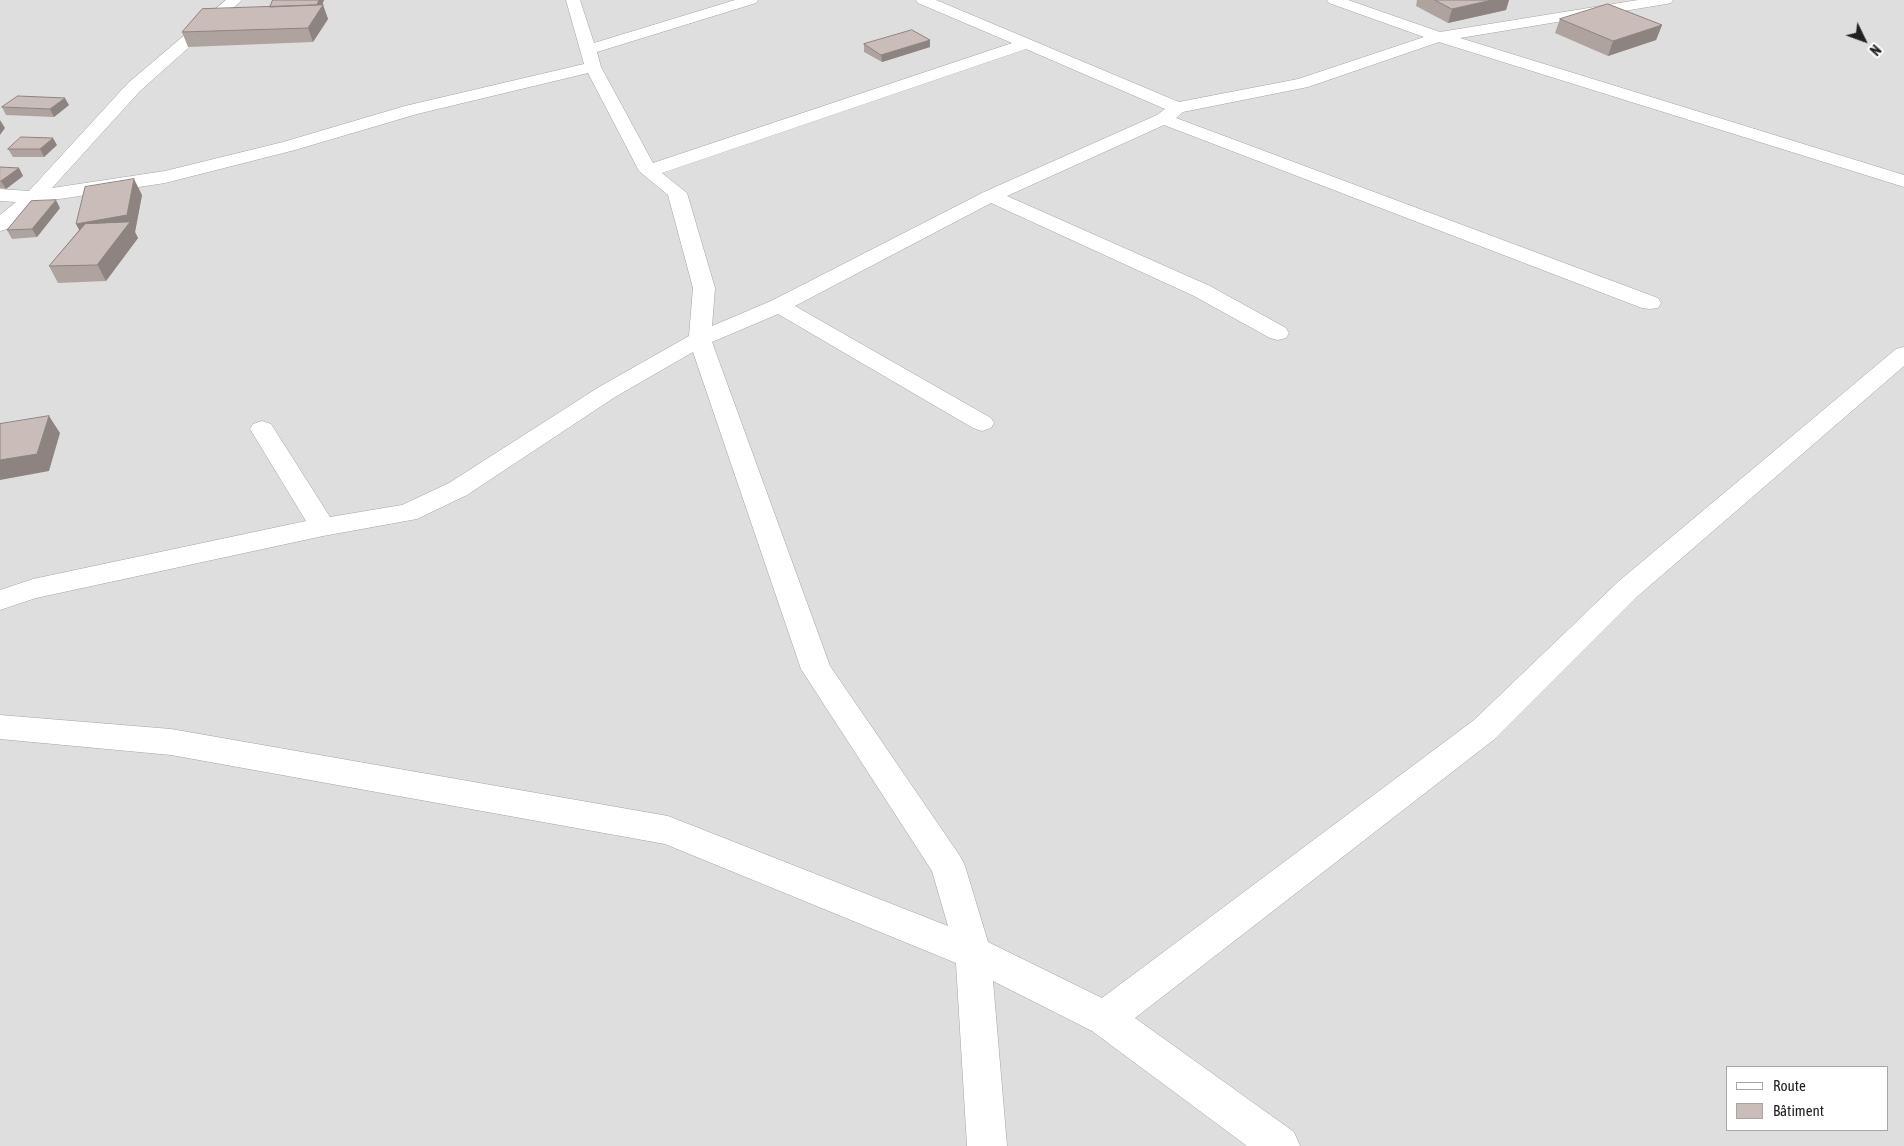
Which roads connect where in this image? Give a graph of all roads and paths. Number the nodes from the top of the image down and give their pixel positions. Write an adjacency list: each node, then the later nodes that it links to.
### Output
1 (235, 0): 15 (street)
2 (573, 0): 9 (street)
3 (751, 0): 9 (street)
4 (923, 0): 8 (street)
5 (1334, 0): 7 (street)
6 (1666, 0): 7 (street)
7 (1439, 37): 10 (street); 12 (street)
8 (1026, 44): 10 (street); 11 (street)
9 (590, 59): 11 (street); 15 (street)
10 (1170, 114): 14 (street); 17 (street)
11 (648, 171): 20 (street)
12 (1904, 181)
13 (0, 195): 15 (street)
14 (991, 196): 18 (street); 19 (street)
15 (34, 197): 16 (street)
16 (0, 225)
17 (1650, 303)
18 (779, 306): 20 (street); 22 (street)
19 (1278, 333)
20 (700, 338): 24 (street); 27 (street)
21 (1904, 354): 28 (street)
22 (982, 423)
23 (262, 429): 24 (street)
24 (323, 527): 25 (street)
25 (0, 600)
26 (0, 727): 27 (street)
27 (973, 953): 28 (street); 29 (street)
28 (1105, 1018): 30 (street)
29 (987, 1146)
30 (1280, 1146)

